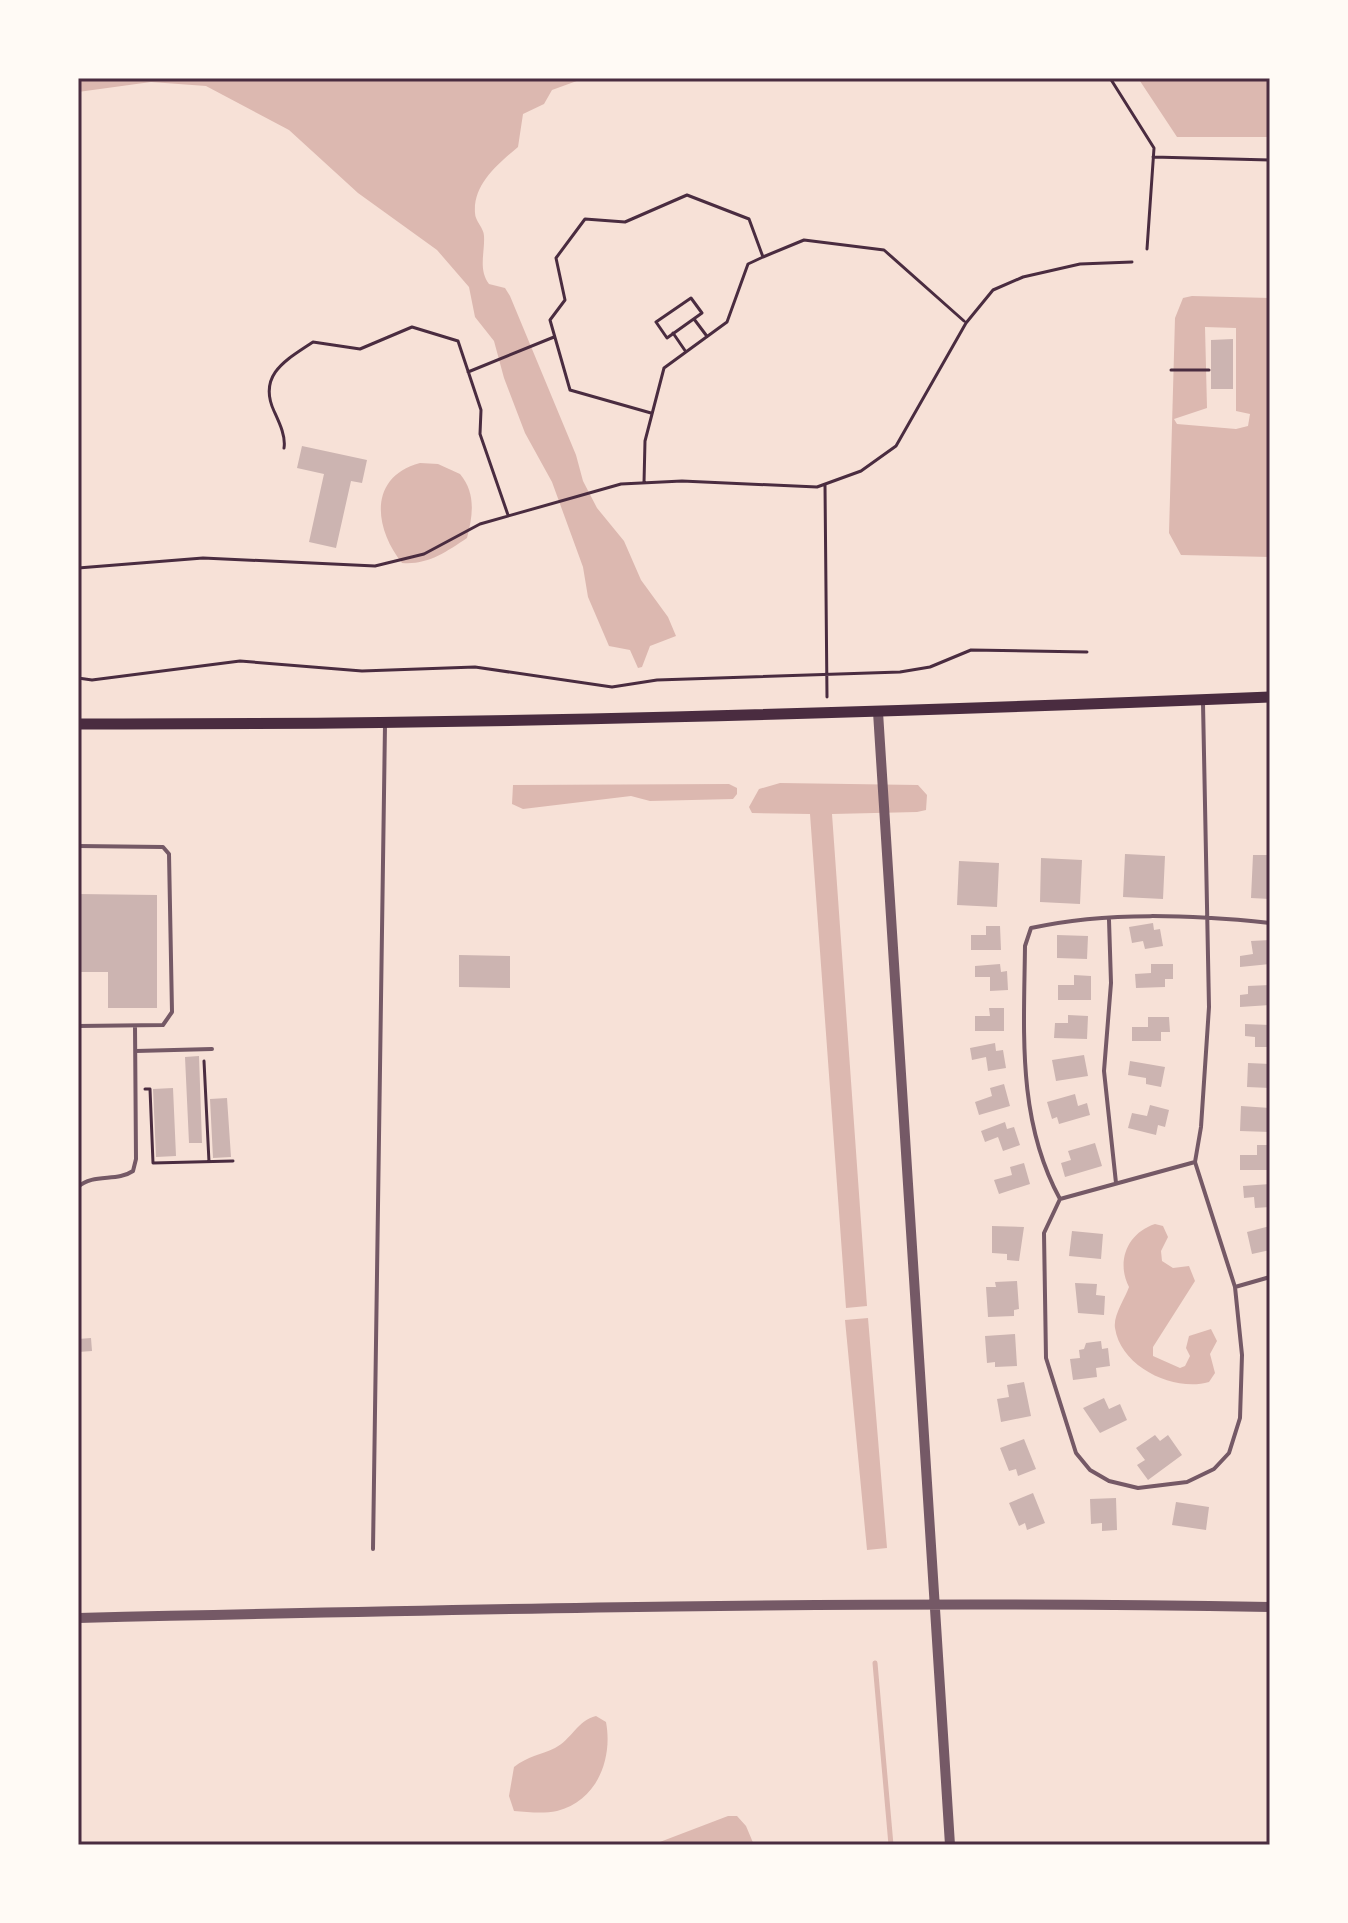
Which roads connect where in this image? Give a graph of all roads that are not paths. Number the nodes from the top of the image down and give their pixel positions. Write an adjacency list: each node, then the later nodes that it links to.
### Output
1 (1270, 697): 2 (main road)
2 (1203, 700): 3 (main road); 7 (lane)
3 (878, 712): 4 (main road); 21 (street)
4 (385, 722): 5 (main road); 20 (lane)
5 (78, 724)
6 (78, 846): 11 (lane)
7 (1208, 917): 8 (lane); 9 (lane); 14 (lane)
8 (1109, 920): 15 (lane); 17 (lane)
9 (1270, 923)
10 (78, 1026): 11 (lane)
11 (135, 1026): 13 (lane)
12 (212, 1049): 13 (lane)
13 (136, 1051): 16 (lane)
14 (1195, 1162): 15 (lane); 19 (lane)
15 (1116, 1183): 17 (lane)
16 (78, 1187)
17 (1060, 1199): 19 (lane)
18 (1270, 1277): 19 (lane)
19 (1235, 1287)
20 (373, 1549)
21 (933, 1607): 22 (street); 23 (street); 24 (street)
22 (1270, 1607)
23 (78, 1618)
24 (950, 1845)

